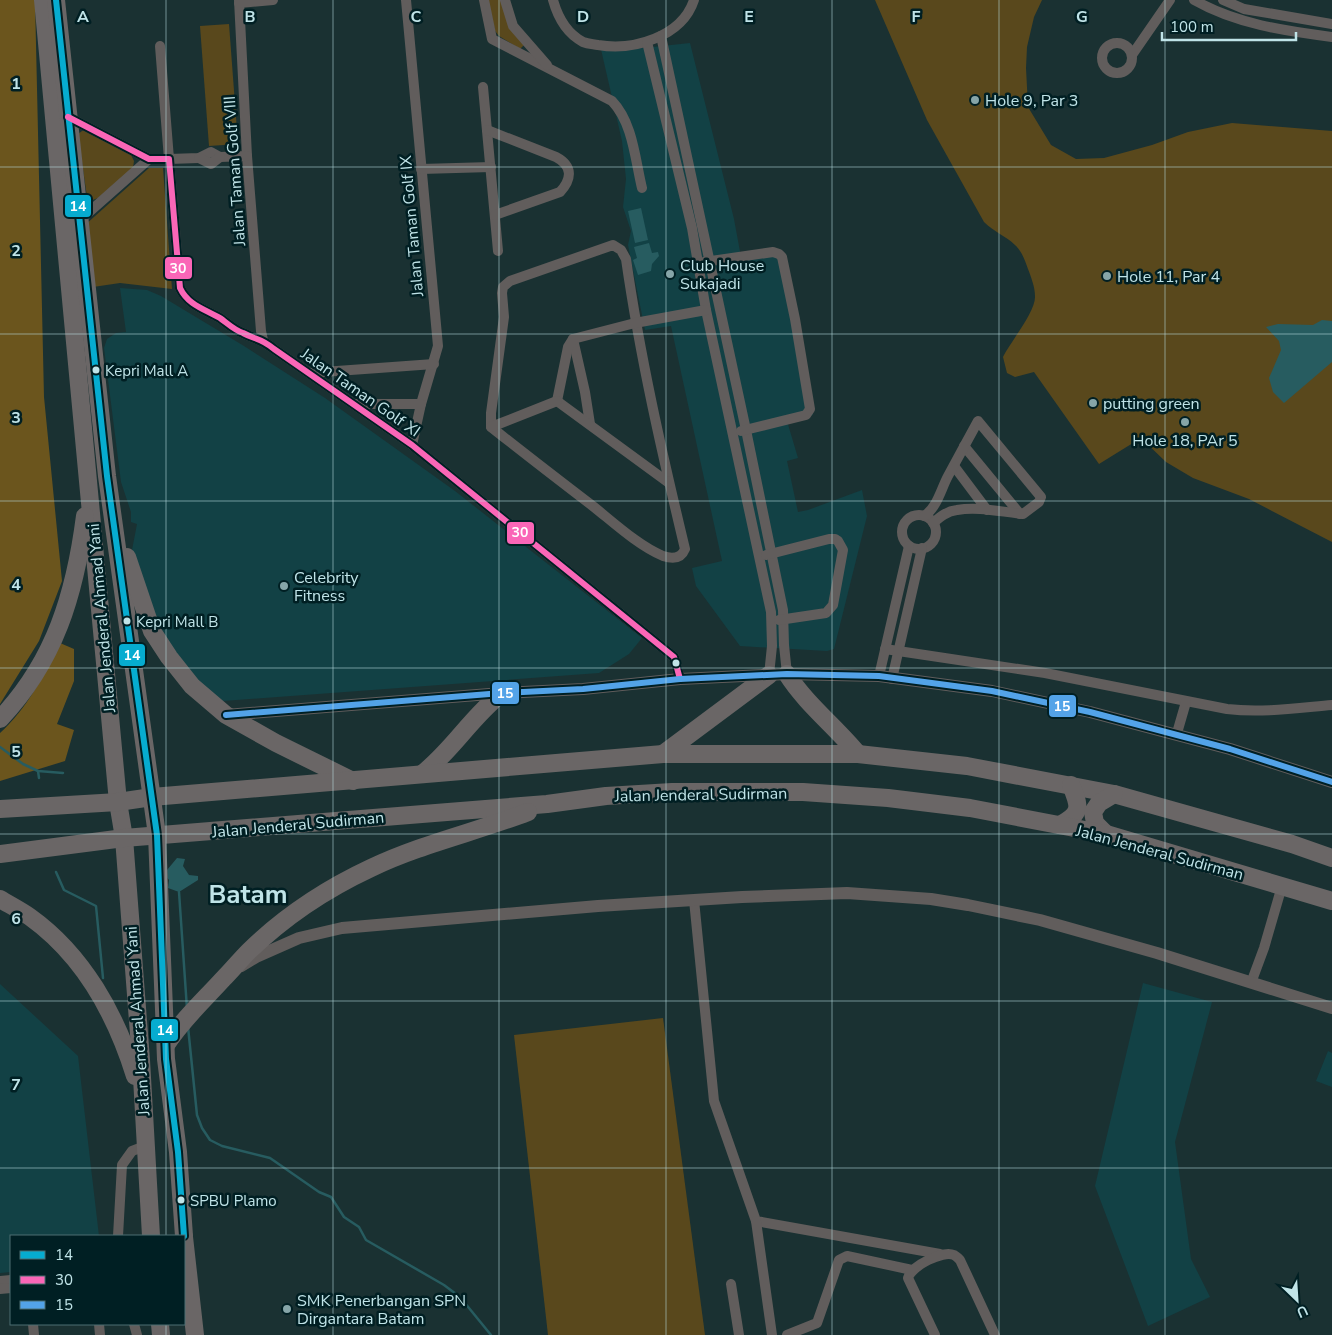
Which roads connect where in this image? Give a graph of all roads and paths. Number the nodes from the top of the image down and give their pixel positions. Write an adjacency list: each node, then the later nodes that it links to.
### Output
1 (43, 0): 44 (highway, Jalan Jenderal Ahmad Yani)
2 (56, 0): 21 (highway, Jalan Jenderal Ahmad Yani)
3 (273, 0): 12 (street)
4 (406, 0): 27 (street, Jalan Taman Golf IX)
5 (484, 0): 19 (street)
6 (504, 0): 19 (street)
7 (553, 0): 16 (street)
8 (694, 0): 14 (street)
9 (1170, 0): 18 (street)
10 (1194, 0): 15 (street)
11 (1223, 0): 13 (street)
12 (239, 1): 23 (street, Jalan Taman Golf VIII)
13 (1332, 24)
14 (661, 36): 16 (street); 32 (street)
15 (1332, 37)
16 (647, 42): 33 (street)
17 (160, 46): 25 (street)
18 (1132, 55)
19 (552, 70): 28 (street)
20 (483, 87): 22 (street)
21 (68, 117): 24 (street); 30 (highway, Jalan Jenderal Ahmad Yani)
22 (487, 130): 26 (street); 29 (street)
23 (247, 156): 25 (street); 37 (street, Jalan Taman Golf VIII)
24 (149, 159): 25 (street); 30 (street)
25 (169, 160): 37 (street, Jalan Taman Golf XI)
26 (491, 167): 27 (street); 29 (street)
27 (421, 169): 38 (street, Jalan Taman Golf IX)
28 (642, 188)
29 (495, 215): 31 (street)
30 (79, 221): 41 (highway, Jalan Jenderal Ahmad Yani)
31 (498, 251)
32 (709, 261): 33 (street); 47 (street); 47 (street)
33 (697, 262): 34 (street)
34 (706, 310): 35 (street); 48 (street)
35 (635, 323): 36 (street); 46 (street); 54 (street)
36 (573, 339): 40 (street); 45 (street)
37 (263, 340): 39 (street, Jalan Taman Golf XI)
38 (434, 364): 39 (street); 43 (street, Jalan Taman Golf IX)
39 (309, 373): 42 (street, Jalan Taman Golf XI)
40 (558, 401): 45 (street); 46 (street)
41 (100, 404): 44 (highway); 52 (highway, Jalan Jenderal Ahmad Yani)
42 (354, 404): 43 (street); 49 (street, Jalan Taman Golf XI)
43 (421, 404): 49 (street, Jalan Taman Golf IX)
44 (81, 406): 53 (highway, Jalan Jenderal Ahmad Yani)
45 (590, 424): 54 (street)
46 (491, 427): 54 (street)
47 (746, 430): 48 (street); 61 (street)
48 (733, 433): 62 (street)
49 (412, 445): 70 (street, Jalan Taman Golf XI)
50 (964, 446): 51 (street); 56 (street); 56 (street)
51 (954, 466): 55 (street); 57 (street)
52 (107, 476): 75 (highway); 85 (highway, Jalan Jenderal Ahmad Yani)
53 (88, 483): 76 (highway); 86 (highway, Jalan Jenderal Ahmad Yani)
54 (669, 483)
55 (987, 510): 56 (street); 58 (street)
56 (1020, 514)
57 (924, 516): 58 (street); 59 (street)
58 (933, 523): 60 (street)
59 (909, 546): 60 (street); 65 (street)
60 (922, 548): 66 (street)
61 (771, 554): 62 (street); 64 (street); 64 (street)
62 (760, 556): 63 (street)
63 (772, 620): 64 (street); 68 (street)
64 (784, 620): 67 (street)
65 (885, 649): 66 (street); 69 (street)
66 (898, 651): 71 (street); 73 (street)
67 (787, 674): 68 (street); 69 (street); 79 (highway)
68 (768, 675): 70 (street); 78 (highway)
69 (879, 676): 71 (street)
70 (680, 679): 72 (street)
71 (892, 679): 77 (street)
72 (502, 693): 75 (street); 80 (highway)
73 (1186, 702): 74 (street); 77 (street)
74 (1332, 705)
75 (226, 715): 81 (highway)
76 (0, 719)
77 (1177, 734): 82 (street)
78 (663, 754): 79 (highway); 80 (highway)
79 (858, 754): 83 (highway)
80 (422, 774): 81 (highway)
81 (352, 781): 85 (highway)
82 (1332, 782)
83 (1071, 785): 84 (highway); 89 (highway)
84 (1114, 794): 90 (highway); 94 (highway)
85 (152, 797): 86 (highway); 91 (highway, Jalan Jenderal Ahmad Yani)
86 (118, 802): 88 (highway); 92 (highway, Jalan Jenderal Ahmad Yani)
87 (547, 804): 89 (highway, Jalan Jenderal Sudirman); 91 (highway, Jalan Jenderal Sudirman); 99 (highway)
88 (0, 809)
89 (1060, 825): 90 (highway, Jalan Jenderal Sudirman)
90 (1106, 834): 95 (highway, Jalan Jenderal Sudirman)
91 (157, 835): 92 (highway, Jalan Jenderal Sudirman); 102 (highway, Jalan Jenderal Ahmad Yani)
92 (124, 838): 93 (highway, Jalan Jenderal Sudirman); 103 (highway, Jalan Jenderal Ahmad Yani)
93 (0, 854)
94 (1332, 858)
95 (1282, 886): 98 (highway, Jalan Jenderal Sudirman); 100 (street)
96 (0, 900): 104 (highway)
97 (694, 900): 99 (street); 100 (street); 106 (street)
98 (1332, 901)
99 (223, 980): 102 (highway)
100 (1251, 983): 101 (street)
101 (1332, 1008)
102 (166, 1052): 103 (highway); 109 (highway, Jalan Jenderal Ahmad Yani)
103 (141, 1060): 104 (highway, Jalan Jenderal Ahmad Yani)
104 (142, 1098): 105 (highway, Jalan Jenderal Ahmad Yani)
105 (145, 1146): 107 (street); 108 (highway, Jalan Jenderal Ahmad Yani)
106 (756, 1221): 111 (street); 118 (street)
107 (118, 1235)
108 (151, 1235)
109 (184, 1235)
110 (185, 1246): 116 (highway, Jalan Jenderal Ahmad Yani)
111 (940, 1254): 112 (street); 121 (street)
112 (912, 1270): 119 (street); 120 (street)
113 (9, 1283): 115 (street)
114 (731, 1284): 117 (street)
115 (0, 1289)
116 (195, 1335)
117 (739, 1335)
118 (772, 1335)
119 (787, 1335)
120 (935, 1335)
121 (995, 1335)

